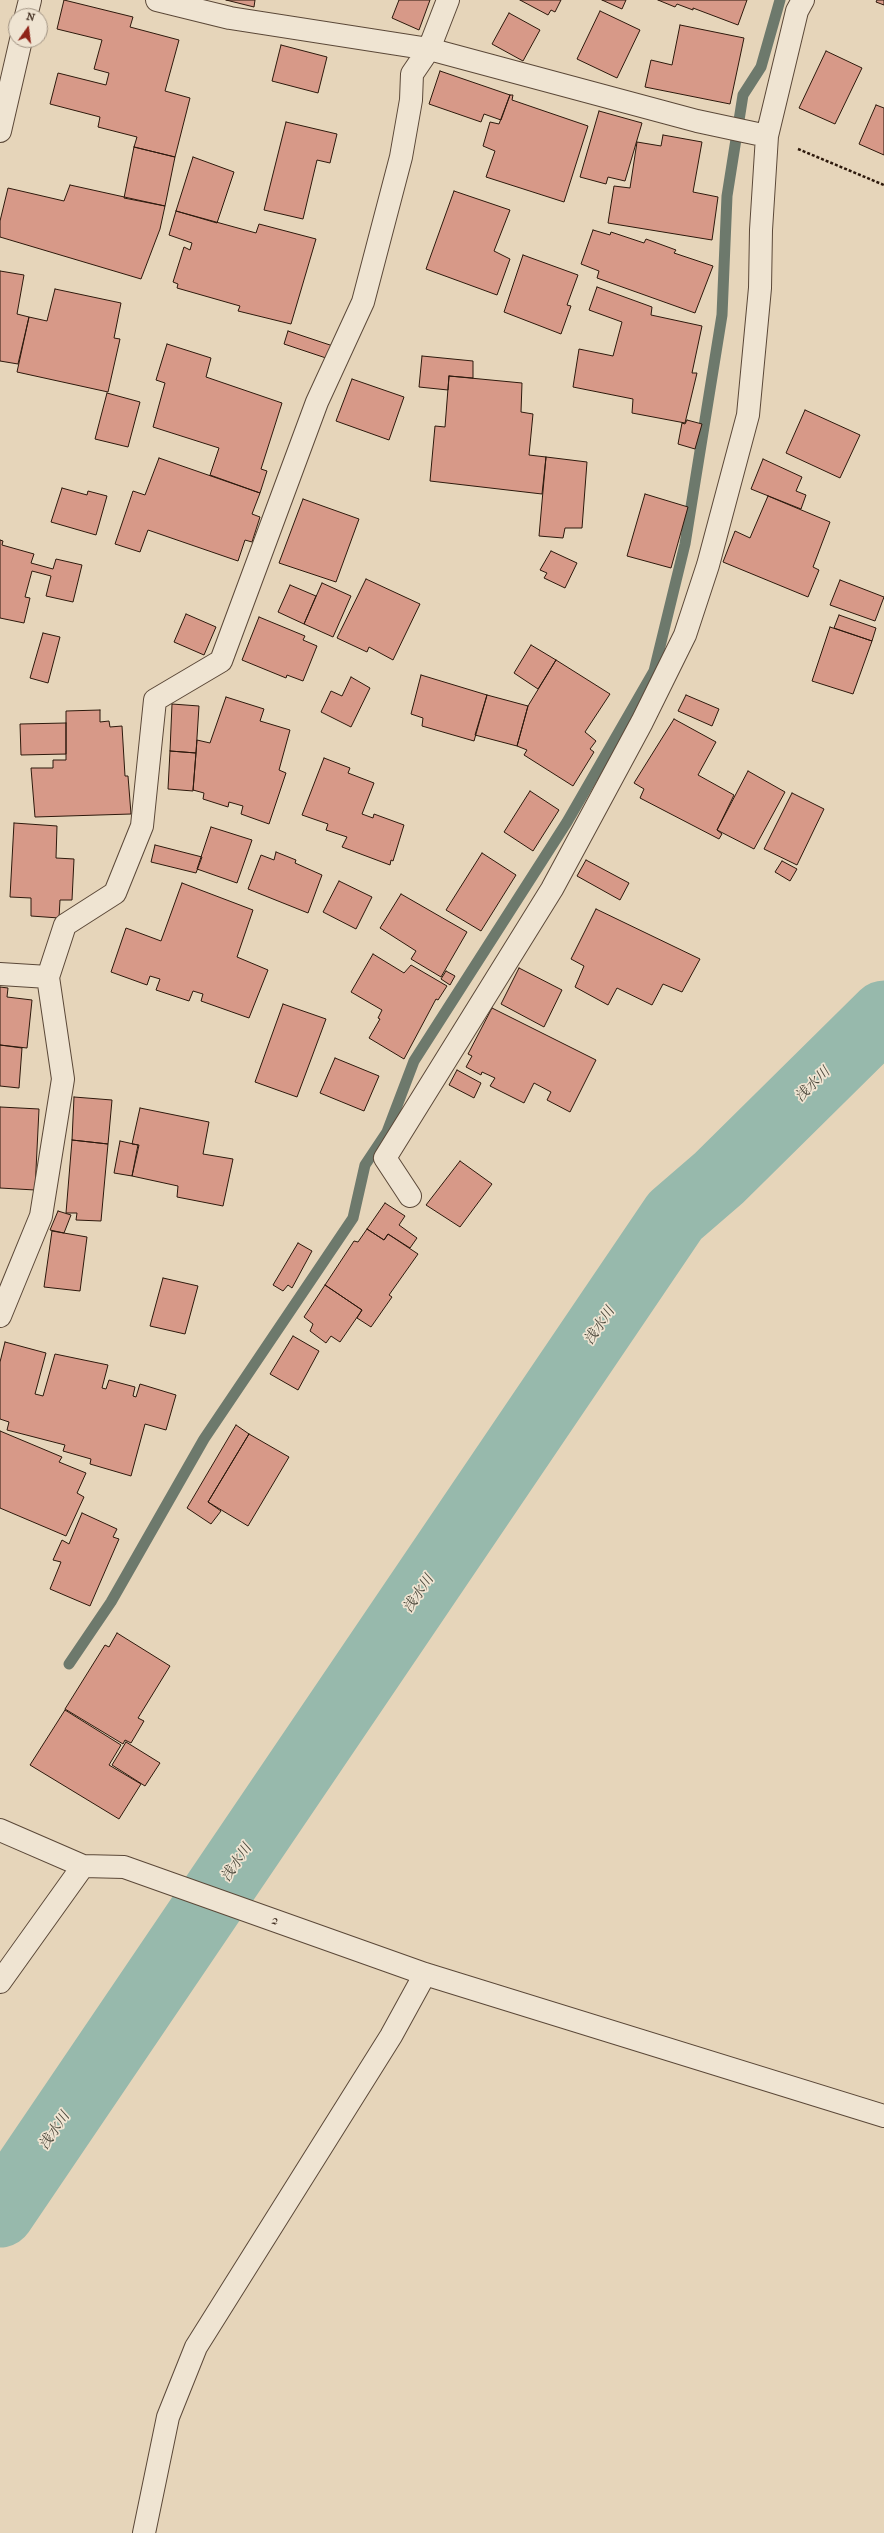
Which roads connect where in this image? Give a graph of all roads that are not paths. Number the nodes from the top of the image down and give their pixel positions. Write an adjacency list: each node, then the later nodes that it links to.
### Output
1 (157, 0): 5 (street)
2 (448, 0): 5 (street)
3 (803, 0): 7 (street)
4 (18, 48): 6 (street)
5 (429, 49): 7 (street); 9 (street)
6 (0, 131)
7 (767, 136): 10 (street)
8 (0, 974): 9 (street)
9 (48, 978): 11 (street)
10 (410, 1196)
11 (0, 1316)
12 (0, 1830): 13 (street)
13 (83, 1866): 14 (street, 2); 15 (street)
14 (425, 1974): 16 (street, 2); 17 (street)
15 (0, 1982)
16 (884, 2116)
17 (144, 2533)

